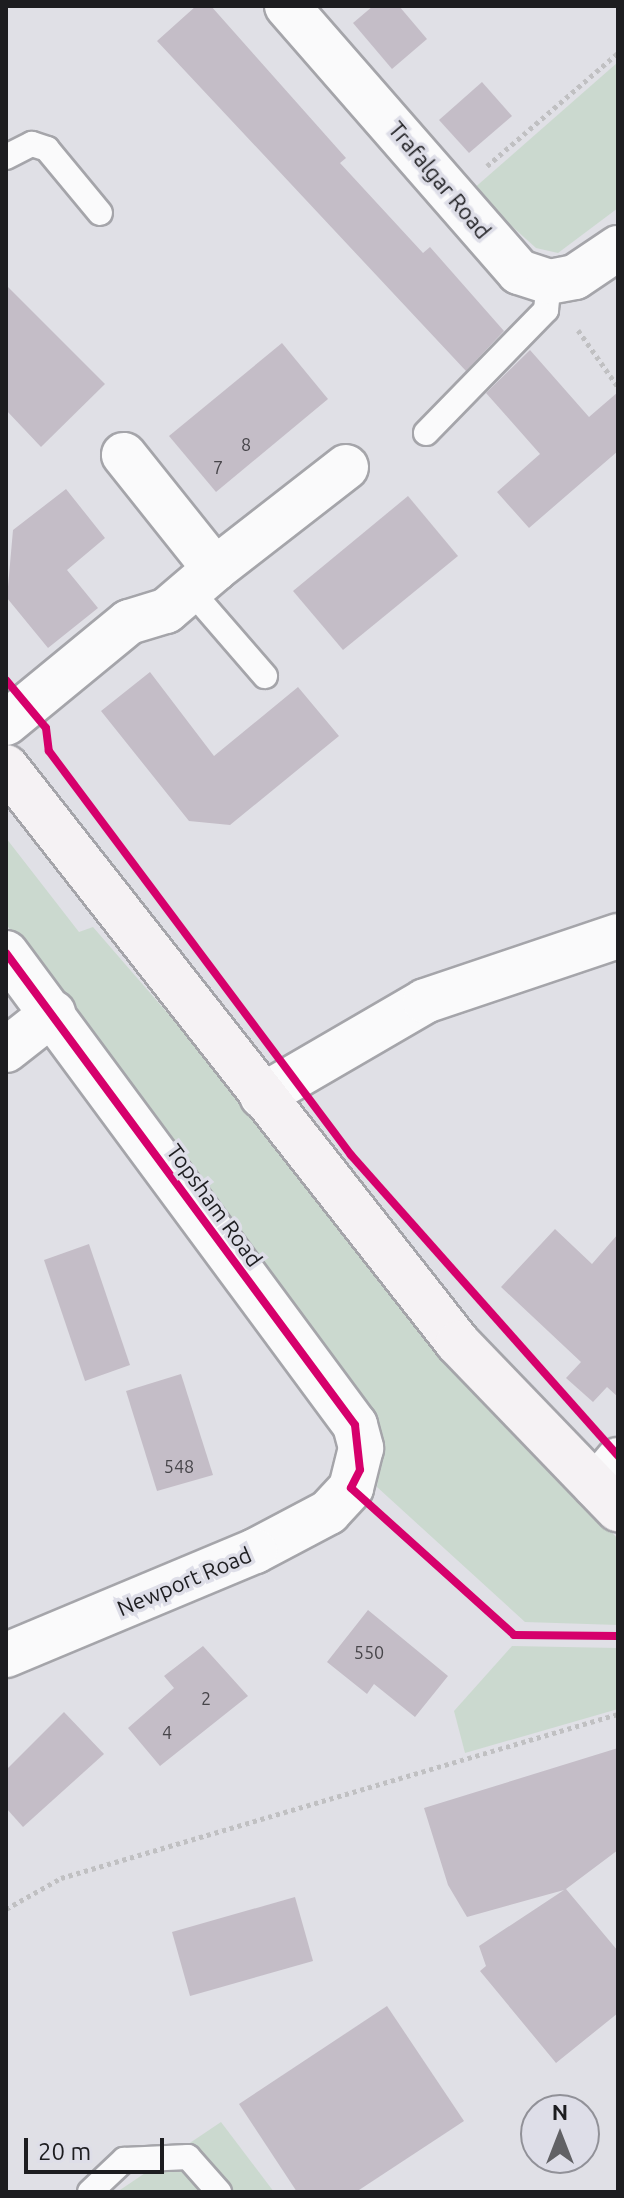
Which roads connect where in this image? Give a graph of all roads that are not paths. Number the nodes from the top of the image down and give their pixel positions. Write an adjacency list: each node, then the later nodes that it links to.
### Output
1 (287, 6): 5 (street, Trafalgar Road)
2 (6, 157): 3 (lane)
3 (100, 213)
4 (618, 248): 5 (street)
5 (562, 279): 6 (lane)
6 (426, 433)
7 (124, 455): 9 (street)
8 (346, 467): 9 (street)
9 (204, 581): 10 (lane); 11 (street)
10 (265, 676)
11 (6, 723)
12 (6, 767): 17 (street)
13 (618, 936): 17 (street)
14 (6, 953): 15 (street, Topsham Road)
15 (53, 1013): 16 (street); 19 (street, Topsham Road)
16 (6, 1050)
17 (262, 1096): 18 (street)
18 (611, 1485)
19 (351, 1488): 20 (street, Newport Road)
20 (6, 1655)
21 (90, 2192): 22 (lane)
22 (219, 2192)

